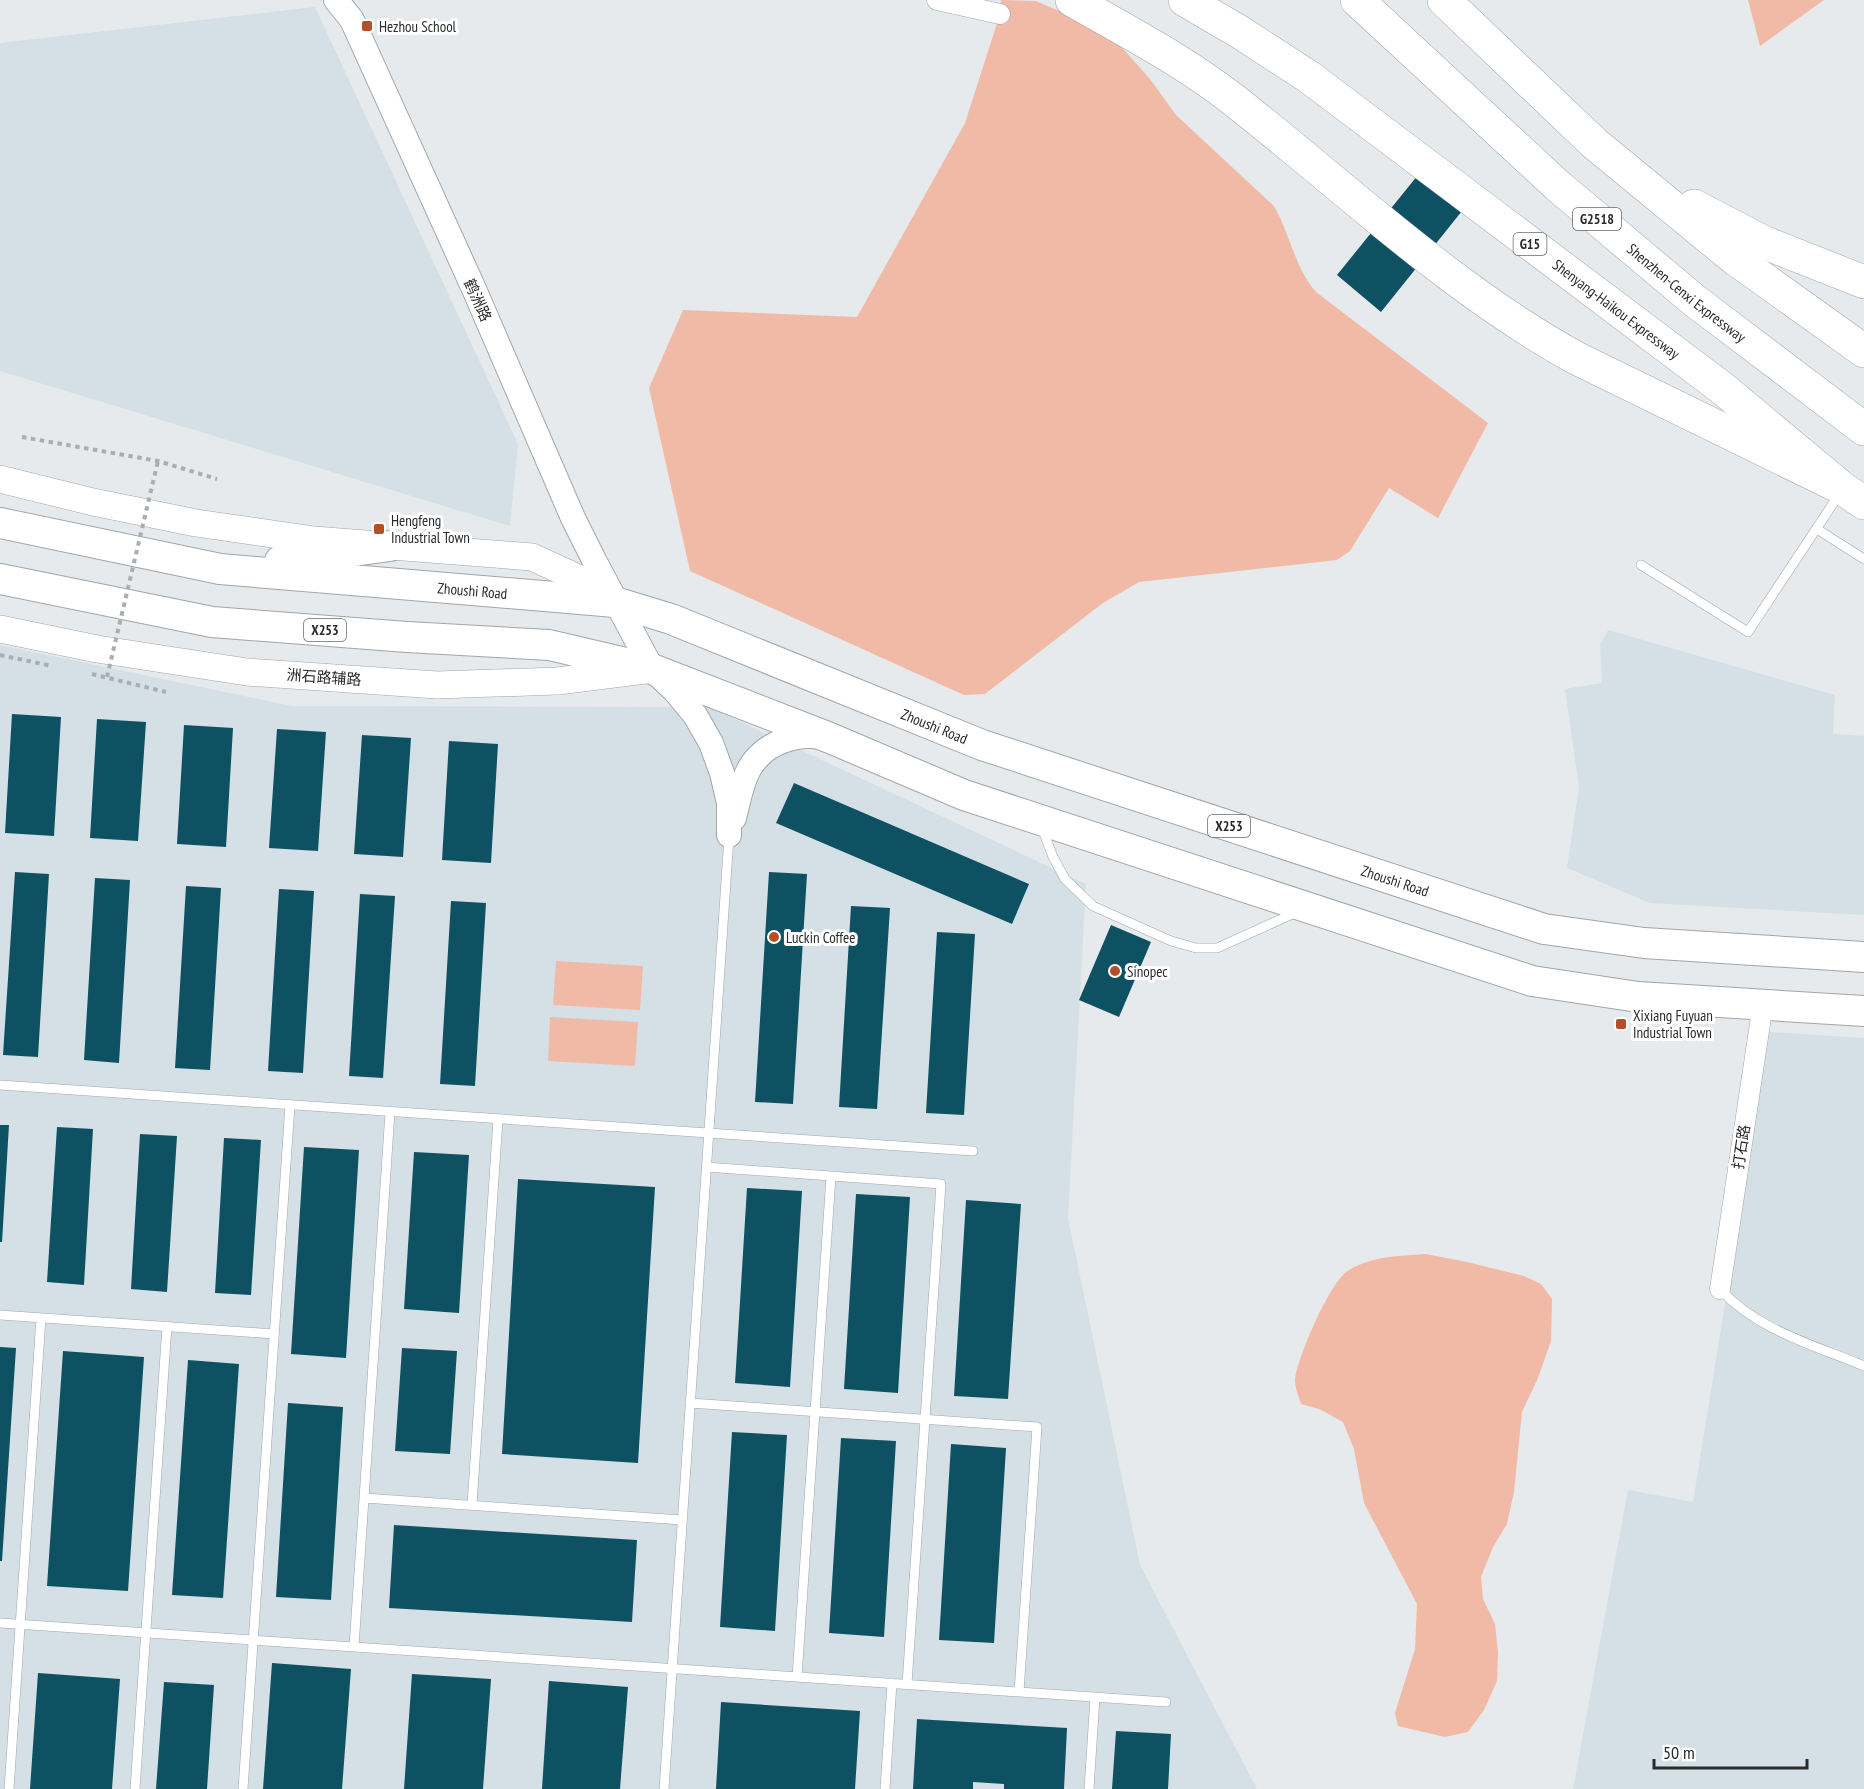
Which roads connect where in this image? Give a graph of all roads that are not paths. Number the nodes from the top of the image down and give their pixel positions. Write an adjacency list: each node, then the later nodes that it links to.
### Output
1 (336, 0): 21 (street, 鹤洲路)
2 (937, 0): 8 (street)
3 (1072, 0): 13 (highway)
4 (1185, 0): 13 (highway, Shenyang-Haikou Expressway / G15)
5 (1357, 0): 11 (highway, Shenzhen-Cenxi Expressway / G2518)
6 (1444, 0): 10 (highway)
7 (1458, 0): 9 (highway)
8 (1000, 14)
9 (1864, 282)
10 (1864, 351)
11 (1858, 425)
12 (0, 479): 16 (main road)
13 (1853, 495): 15 (lane)
14 (0, 523): 19 (main road, Zhoushi Road / X253)
15 (1817, 529): 17 (lane); 18 (lane)
16 (390, 546): 19 (main road); 21 (main road)
17 (1864, 560)
18 (1641, 566)
19 (220, 569): 21 (main road, Zhoushi Road / X253)
20 (0, 579): 23 (main road, X253)
21 (615, 602): 23 (street, 鹤洲路); 28 (main road, Zhoushi Road / X253)
22 (0, 629): 23 (main road, 洲石路辅路)
23 (652, 669): 24 (main road, X253); 26 (street, 鹤洲路)
24 (830, 738): 25 (main road, X253); 26 (street)
25 (1039, 820): 27 (main road, X253); 27 (lane)
26 (729, 835): 35 (lane)
27 (1310, 909): 29 (main road, X253)
28 (1864, 957)
29 (1763, 1004): 30 (main road, X253); 39 (street, 打石路)
30 (1864, 1011)
31 (0, 1085): 32 (lane)
32 (290, 1105): 33 (lane); 43 (lane)
33 (390, 1112): 34 (lane); 48 (lane)
34 (498, 1119): 35 (lane); 49 (lane)
35 (709, 1133): 36 (lane); 37 (lane)
36 (973, 1151)
37 (706, 1167): 38 (lane); 45 (lane)
38 (831, 1176): 46 (lane); 47 (lane)
39 (1720, 1289): 44 (lane)
40 (0, 1315): 41 (lane)
41 (41, 1318): 42 (lane); 52 (lane)
42 (167, 1326): 43 (lane); 53 (lane)
43 (274, 1334): 54 (lane)
44 (1864, 1366)
45 (690, 1403): 46 (lane); 50 (lane)
46 (815, 1412): 47 (lane); 57 (lane)
47 (925, 1419): 59 (lane); 60 (lane)
48 (364, 1498): 49 (lane); 55 (lane)
49 (471, 1505): 50 (lane)
50 (682, 1520): 56 (lane)
51 (0, 1623): 52 (lane)
52 (20, 1624): 53 (lane); 63 (lane)
53 (146, 1633): 54 (lane); 64 (lane)
54 (254, 1640): 55 (lane); 65 (lane)
55 (354, 1647): 56 (lane)
56 (672, 1668): 57 (lane); 66 (lane)
57 (797, 1677): 58 (lane)
58 (892, 1683): 59 (lane); 67 (lane)
59 (907, 1684): 60 (lane)
60 (1019, 1692): 61 (lane)
61 (1095, 1697): 62 (lane); 68 (lane)
62 (1166, 1702)
63 (9, 1789)
64 (135, 1789)
65 (243, 1789)
66 (664, 1789)
67 (885, 1789)
68 (1089, 1789)

